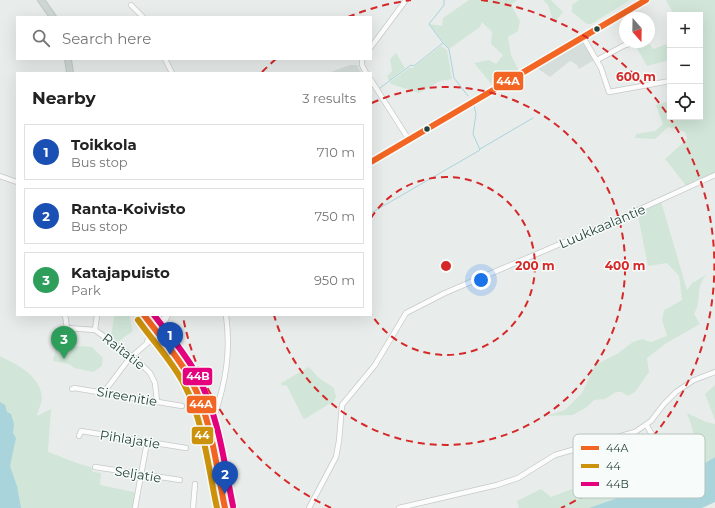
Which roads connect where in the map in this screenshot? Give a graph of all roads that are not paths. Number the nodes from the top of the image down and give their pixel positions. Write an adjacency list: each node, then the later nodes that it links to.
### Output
1 (41, 0): 5 (main road)
2 (406, 0): 8 (street)
3 (646, 0): 7 (street)
4 (131, 5): 6 (street)
5 (52, 16)
6 (142, 16)
7 (583, 37): 13 (street); 19 (street)
8 (372, 46)
9 (619, 47): 13 (street)
10 (68, 60): 14 (main road)
11 (166, 60): 15 (street)
12 (362, 60): 16 (street)
13 (597, 60): 18 (street)
14 (70, 72)
15 (172, 72)
16 (366, 72)
17 (372, 82): 19 (street)
18 (667, 82)
19 (409, 140): 20 (street)
20 (372, 161)
21 (715, 175): 55 (street, Luukkaalantie)
22 (0, 176): 23 (street)
23 (16, 182)
24 (65, 316): 31 (street, Raitatie)
25 (98, 316): 31 (street)
26 (145, 316): 30 (main road)
27 (166, 316): 30 (street)
28 (167, 316): 32 (street)
29 (226, 316): 40 (street)
30 (154, 328): 32 (main road); 33 (street)
31 (95, 330): 34 (street, Raitatie)
32 (159, 333): 33 (street); 40 (main road)
33 (147, 342): 34 (street)
34 (132, 356): 37 (street); 38 (street, Raitatie)
35 (715, 372): 41 (street)
36 (72, 389): 37 (street, Sireenitie)
37 (104, 392): 38 (street, Sireenitie)
38 (157, 401): 39 (street, Sireenitie)
39 (182, 406)
40 (207, 420): 54 (main road)
41 (647, 426): 42 (street); 43 (street)
42 (629, 434)
43 (652, 434)
44 (79, 436): 45 (street, Pihlajatie)
45 (147, 442): 46 (street, Pihlajatie); 49 (street)
46 (186, 448)
47 (573, 450): 56 (street)
48 (95, 467): 49 (street, Seljatie)
49 (142, 475): 50 (street, Seljatie); 52 (street)
50 (180, 480)
51 (195, 484): 53 (street)
52 (135, 508)
53 (193, 508)
54 (226, 508)
55 (309, 508)
56 (399, 508)

